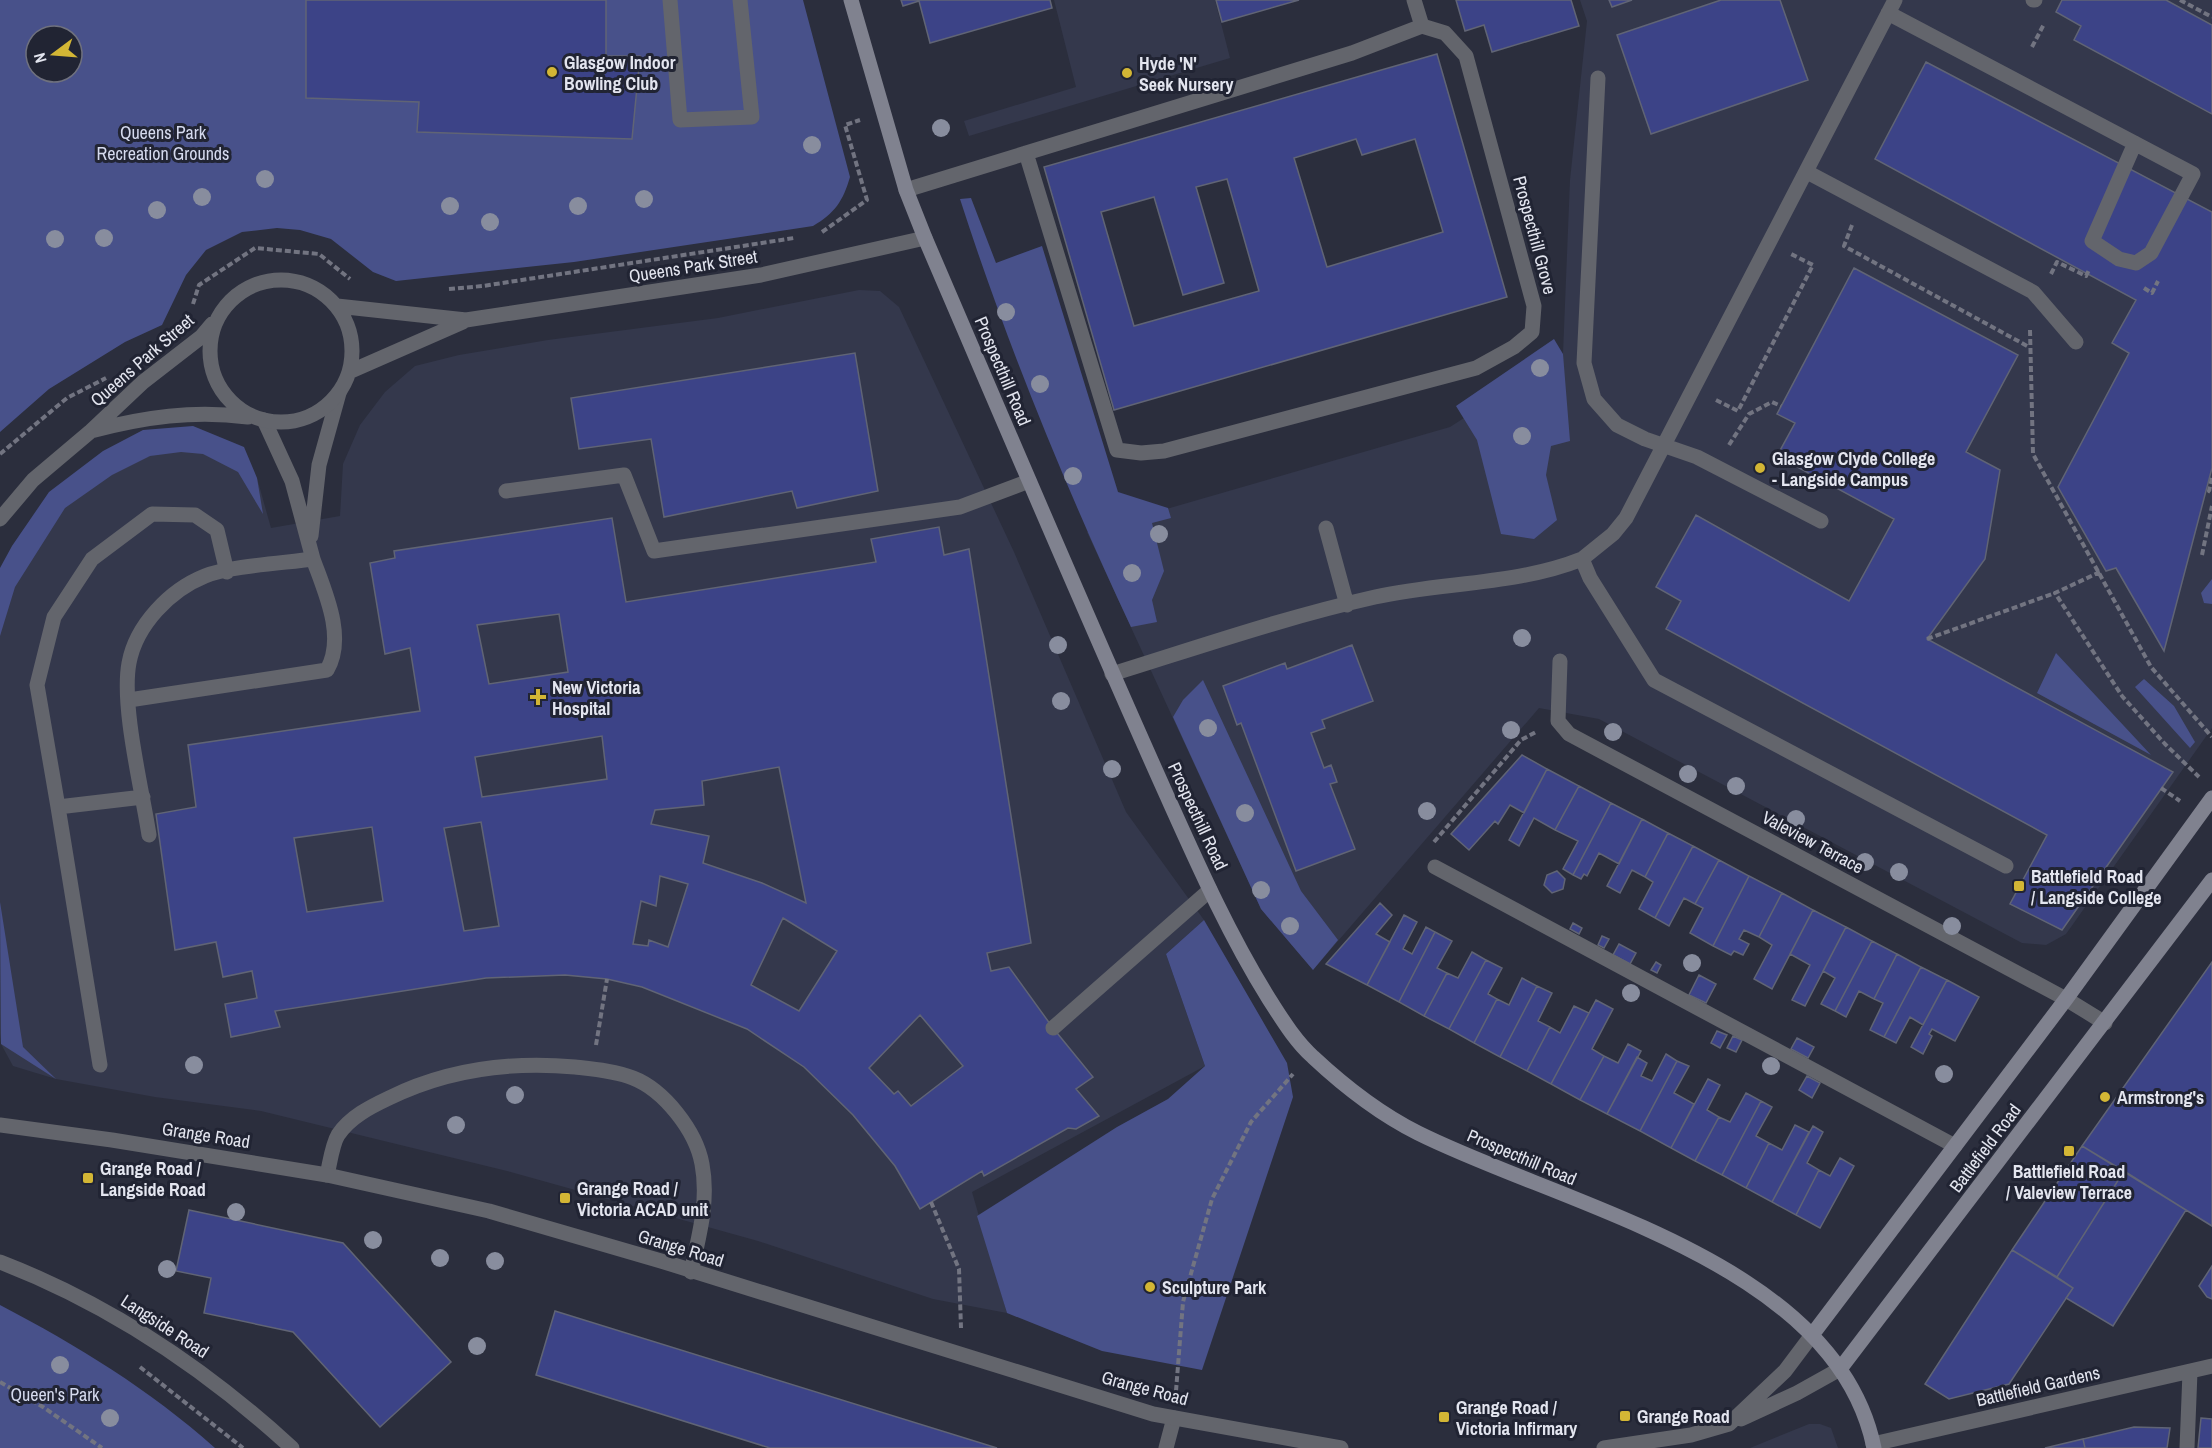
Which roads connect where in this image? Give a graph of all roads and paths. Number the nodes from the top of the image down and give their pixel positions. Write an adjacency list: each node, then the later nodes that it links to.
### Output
1 (670, 0): 2 (street)
2 (740, 0)
3 (851, 0): 10 (main road, Prospecthill Road)
4 (1414, 0): 8 (street)
5 (2180, 0): 7 (path)
6 (1891, 6): 11 (street); 13 (street)
7 (2212, 17)
8 (1422, 26): 12 (street); 12 (street, Prospecthill Grove)
9 (1598, 78): 38 (street)
10 (882, 112): 14 (main road, Prospecthill Road); 16 (path)
11 (2135, 143): 11 (street)
12 (1026, 153): 14 (street)
13 (1807, 172): 23 (street); 38 (street)
14 (906, 190): 18 (main road, Prospecthill Road)
15 (1848, 217): 29 (path)
16 (821, 233)
17 (798, 237): 22 (path)
18 (925, 238): 27 (street, Queens Park Street); 41 (main road, Prospecthill Road)
19 (1794, 245): 34 (path)
20 (2093, 261): 23 (path)
21 (359, 286): 25 (path)
22 (447, 289)
23 (2032, 292): 28 (street); 29 (path)
24 (337, 306): 26 (street); 27 (street, Queens Park Street); 30 (street)
25 (192, 307)
26 (218, 317): 35 (street); 36 (street, Queens Park Street)
27 (466, 320): 30 (street, Queens Park Street)
28 (2076, 342)
29 (2029, 347): 53 (path)
30 (349, 372): 32 (street)
31 (115, 374): 39 (path)
32 (339, 393): 35 (street); 48 (street)
33 (1781, 406): 37 (path)
34 (1711, 407)
35 (259, 419): 36 (street, Queens Park Street); 48 (street)
36 (92, 431): 45 (street, Queens Park Street)
37 (1718, 441)
38 (1663, 446): 46 (street); 51 (street)
39 (0, 454)
40 (2212, 478): 43 (path)
41 (1029, 481): 42 (street); 58 (main road, Prospecthill Road)
42 (506, 491)
43 (2212, 493)
44 (2212, 506): 49 (path)
45 (0, 519)
46 (1821, 521)
47 (1326, 528): 55 (street)
48 (310, 542): 50 (street)
49 (2202, 555)
50 (313, 559): 52 (street); 59 (street)
51 (1581, 560): 55 (street); 67 (street)
52 (227, 572): 59 (street); 65 (street)
53 (2100, 573): 54 (path); 61 (path)
54 (2055, 593): 56 (path); 62 (path)
55 (1347, 605): 58 (street)
56 (1927, 639)
57 (1560, 661): 60 (street)
58 (1112, 674): 70 (main road, Prospecthill Road)
59 (129, 700): 63 (street)
60 (1558, 721): 68 (path); 72 (street, Valeview Terrace)
61 (2212, 737)
62 (2204, 781)
63 (143, 797): 65 (street); 66 (street)
64 (2212, 798): 72 (main road, Battlefield Road)
65 (58, 807): 76 (street)
66 (149, 835)
67 (2006, 866)
68 (1435, 867): 79 (street)
69 (2212, 880): 73 (main road, Battlefield Road)
70 (1210, 890): 74 (street); 75 (main road, Prospecthill Road)
71 (607, 978): 77 (path)
72 (2066, 999): 73 (street, Valeview Terrace); 79 (main road, Battlefield Road)
73 (2105, 1023): 88 (main road, Battlefield Road)
74 (1053, 1028)
75 (1309, 1055): 84 (main road, Prospecthill Road); 91 (path)
76 (100, 1065)
77 (592, 1069): 80 (street); 83 (street)
78 (0, 1125): 80 (street, Grange Road)
79 (1955, 1146): 84 (main road, Battlefield Road)
80 (327, 1175): 83 (street, Grange Road)
81 (932, 1202): 85 (path)
82 (0, 1262): 96 (street, Langside Road)
83 (692, 1272): 85 (street, Grange Road)
84 (1812, 1335): 88 (main road, Prospecthill Road); 92 (street)
85 (963, 1355): 91 (street, Grange Road)
86 (132, 1360): 95 (path)
87 (2212, 1366): 89 (street, Battlefield Gardens)
88 (1840, 1369): 92 (street); 93 (main road)
89 (2190, 1372): 93 (street, Battlefield Gardens); 100 (street)
90 (0, 1382): 94 (path)
91 (1174, 1418): 97 (street); 98 (street, Grange Road)
92 (1729, 1424): 99 (street)
93 (1874, 1446)
94 (102, 1448)
95 (243, 1448)
96 (292, 1448)
97 (1166, 1448)
98 (1341, 1448)
99 (1604, 1448)
100 (2187, 1448)

